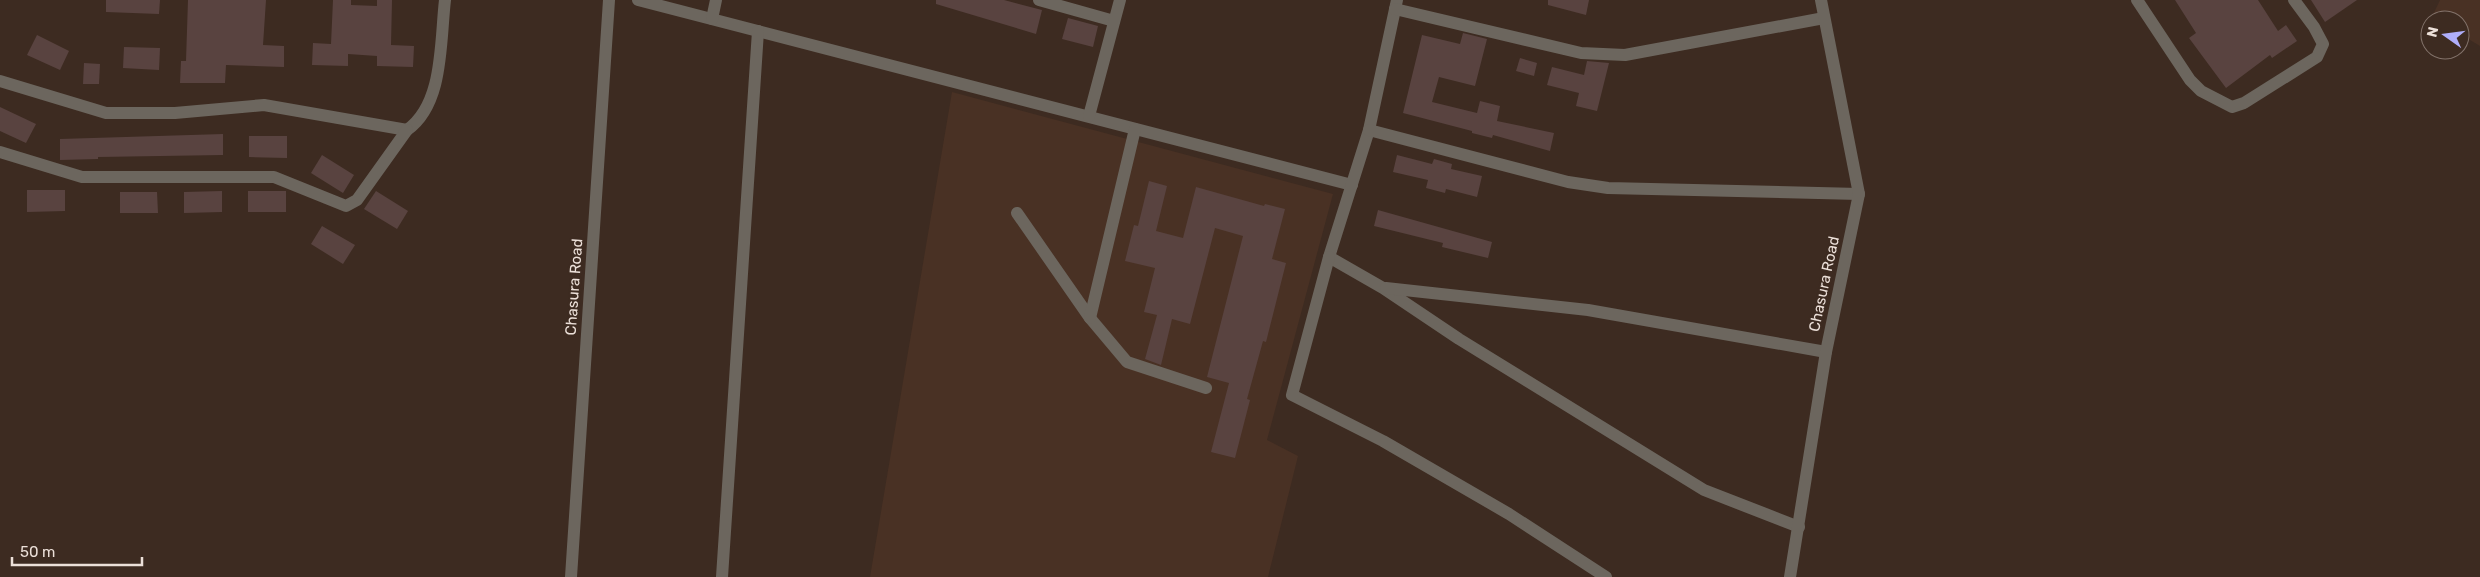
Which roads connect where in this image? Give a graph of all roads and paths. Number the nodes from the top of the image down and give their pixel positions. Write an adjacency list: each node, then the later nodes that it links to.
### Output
1 (444, 0): 18 (street)
2 (609, 0): 30 (street, Chasura Road)
3 (638, 0): 12 (street)
4 (716, 0): 12 (street)
5 (1039, 0): 13 (street)
6 (1120, 0): 13 (street)
7 (1821, 0): 11 (street, Chasura Road)
8 (2136, 0): 9 (street)
9 (2294, 0)
10 (1396, 4): 11 (street); 19 (street)
11 (1824, 18): 22 (street, Chasura Road)
12 (712, 19): 14 (street)
13 (1114, 21): 16 (street)
14 (758, 31): 16 (street); 31 (street)
15 (0, 81): 18 (street)
16 (1089, 116): 17 (street)
17 (1135, 129): 21 (street); 26 (street)
18 (407, 130): 20 (street)
19 (1369, 130): 21 (street); 22 (street)
20 (0, 152)
21 (1352, 184): 24 (street)
22 (1859, 194): 27 (street, Chasura Road)
23 (1017, 213): 26 (street)
24 (1329, 257): 25 (street); 32 (street)
25 (1383, 288): 27 (street); 29 (street)
26 (1090, 318): 28 (street)
27 (1826, 352): 29 (street, Chasura Road)
28 (1206, 388)
29 (1799, 528): 33 (street, Chasura Road)
30 (571, 577)
31 (722, 577)
32 (1606, 577)
33 (1790, 577)

